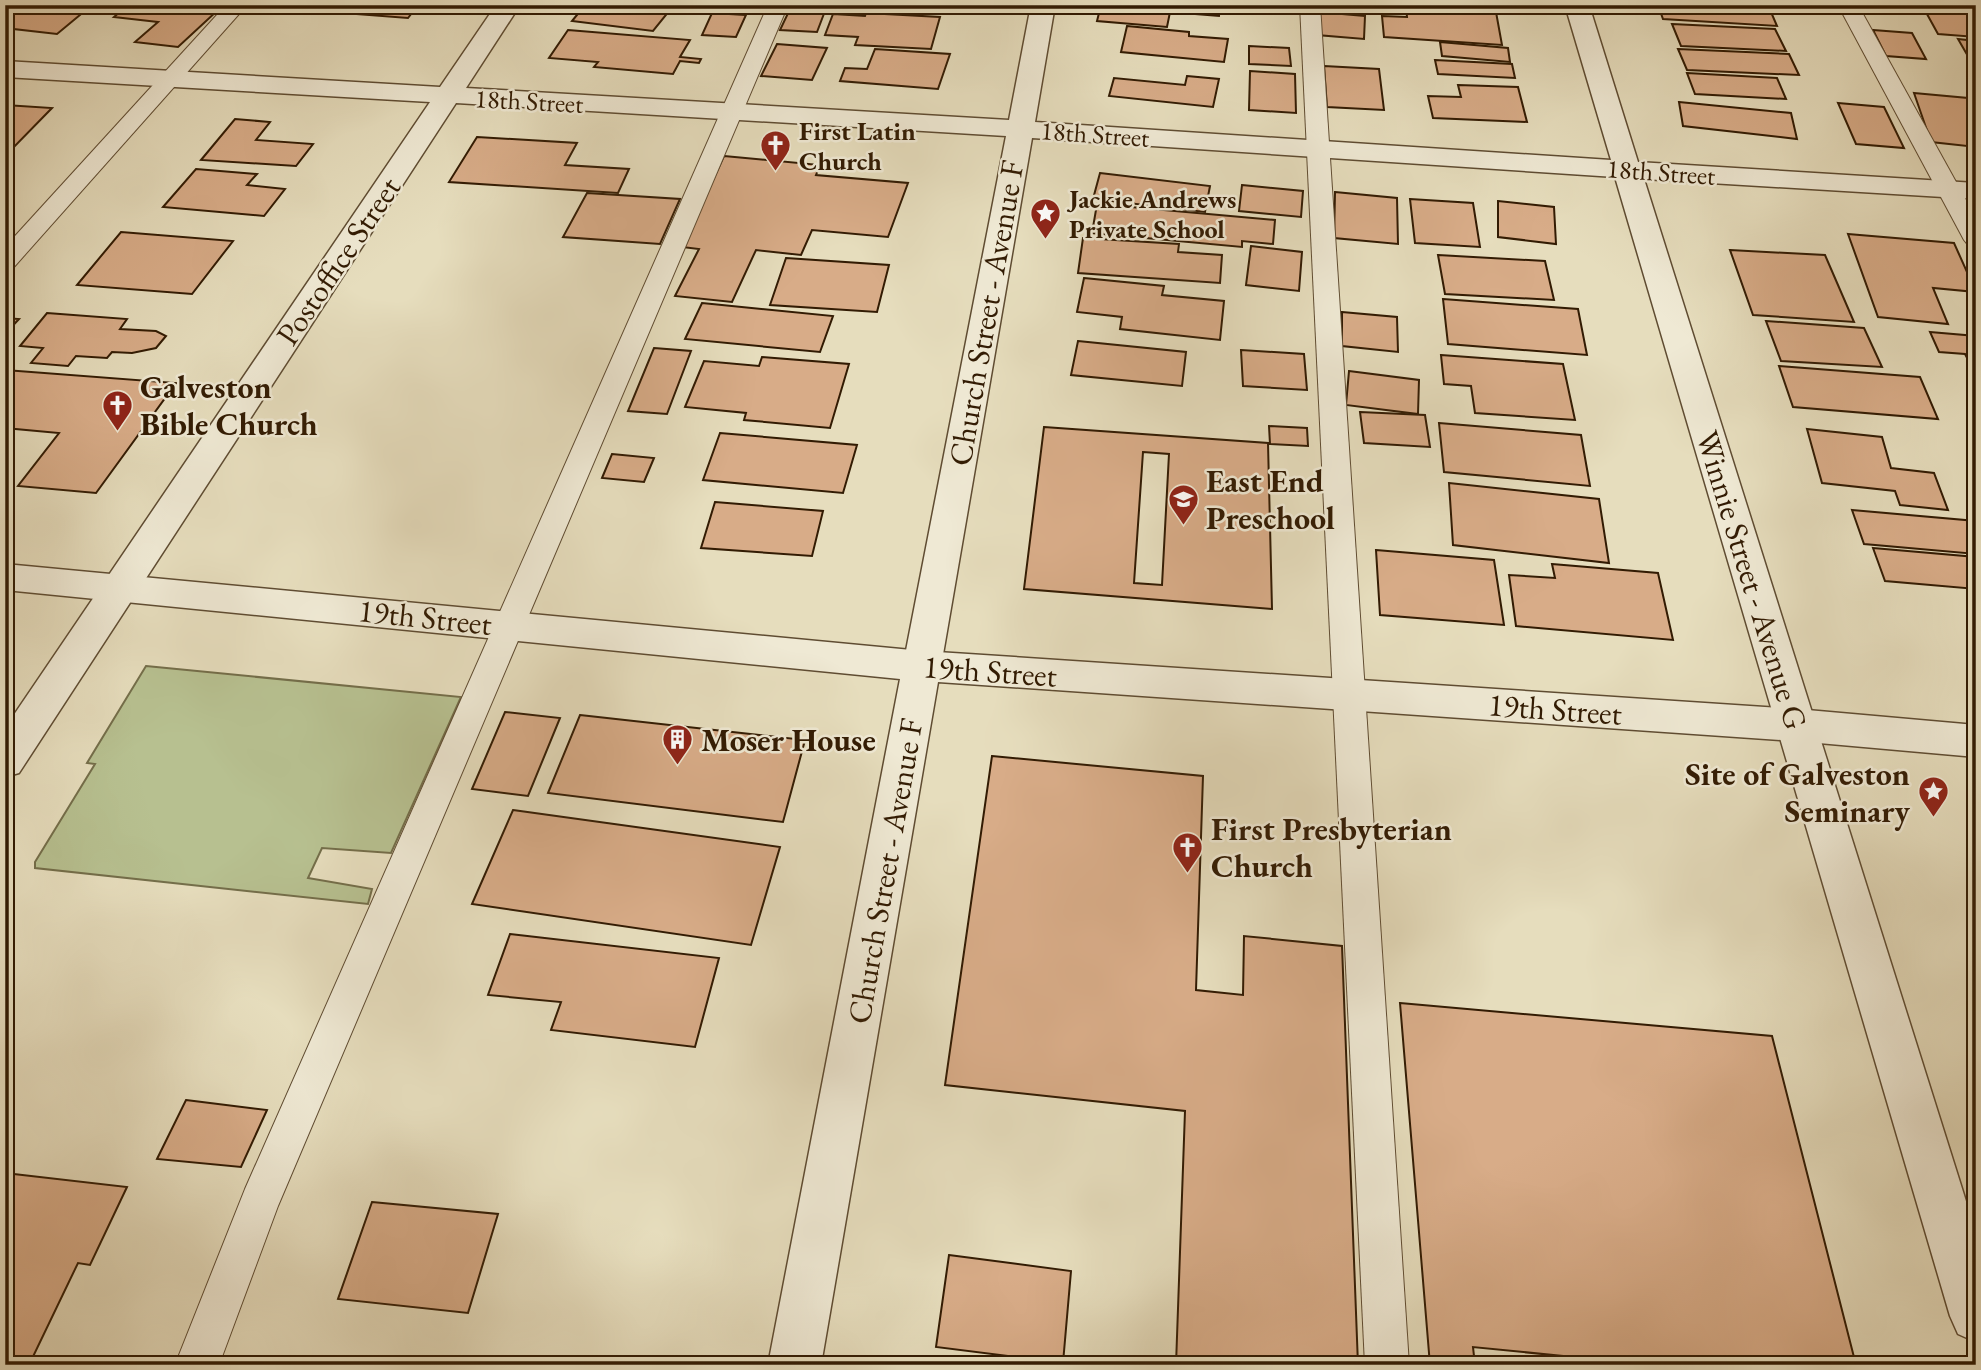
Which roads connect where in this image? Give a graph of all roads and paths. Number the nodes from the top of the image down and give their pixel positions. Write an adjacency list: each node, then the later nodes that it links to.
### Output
1 (237, 5): 9 (lane)
2 (508, 5): 10 (street, Postoffice Street)
3 (778, 5): 11 (lane)
4 (1043, 5): 12 (street, Church Street - Avenue F)
5 (1310, 5): 13 (lane)
6 (1577, 5): 14 (street, Winnie Street - Avenue G)
7 (1848, 5): 15 (lane)
8 (5, 69): 9 (street, 18th Street)
9 (172, 78): 10 (street, 18th Street); 18 (lane)
10 (447, 96): 11 (street, 18th Street); 20 (street, Postoffice Street)
11 (733, 111): 12 (street, 18th Street); 21 (lane)
12 (1020, 128): 13 (street, 18th Street); 22 (street, Church Street - Avenue F)
13 (1319, 150): 14 (street, 18th Street); 23 (lane)
14 (1627, 169): 15 (street, 18th Street); 24 (street, Winnie Street - Avenue G)
15 (1949, 190): 16 (street, 18th Street); 17 (lane)
16 (1976, 191)
17 (1976, 240)
18 (5, 262)
19 (5, 577): 20 (street, 19th Street)
20 (121, 586): 21 (street, 19th Street); 26 (street, Postoffice Street)
21 (509, 626): 22 (street, 19th Street); 28 (lane)
22 (922, 666): 23 (street, 19th Street); 29 (street, Church Street - Avenue F)
23 (1349, 696): 24 (street, 19th Street); 30 (lane)
24 (1796, 725): 25 (street, 19th Street); 27 (street, Winnie Street - Avenue G)
25 (1976, 741)
26 (5, 761)
27 (1976, 1316)
28 (197, 1365)
29 (794, 1365)
30 (1387, 1365)

